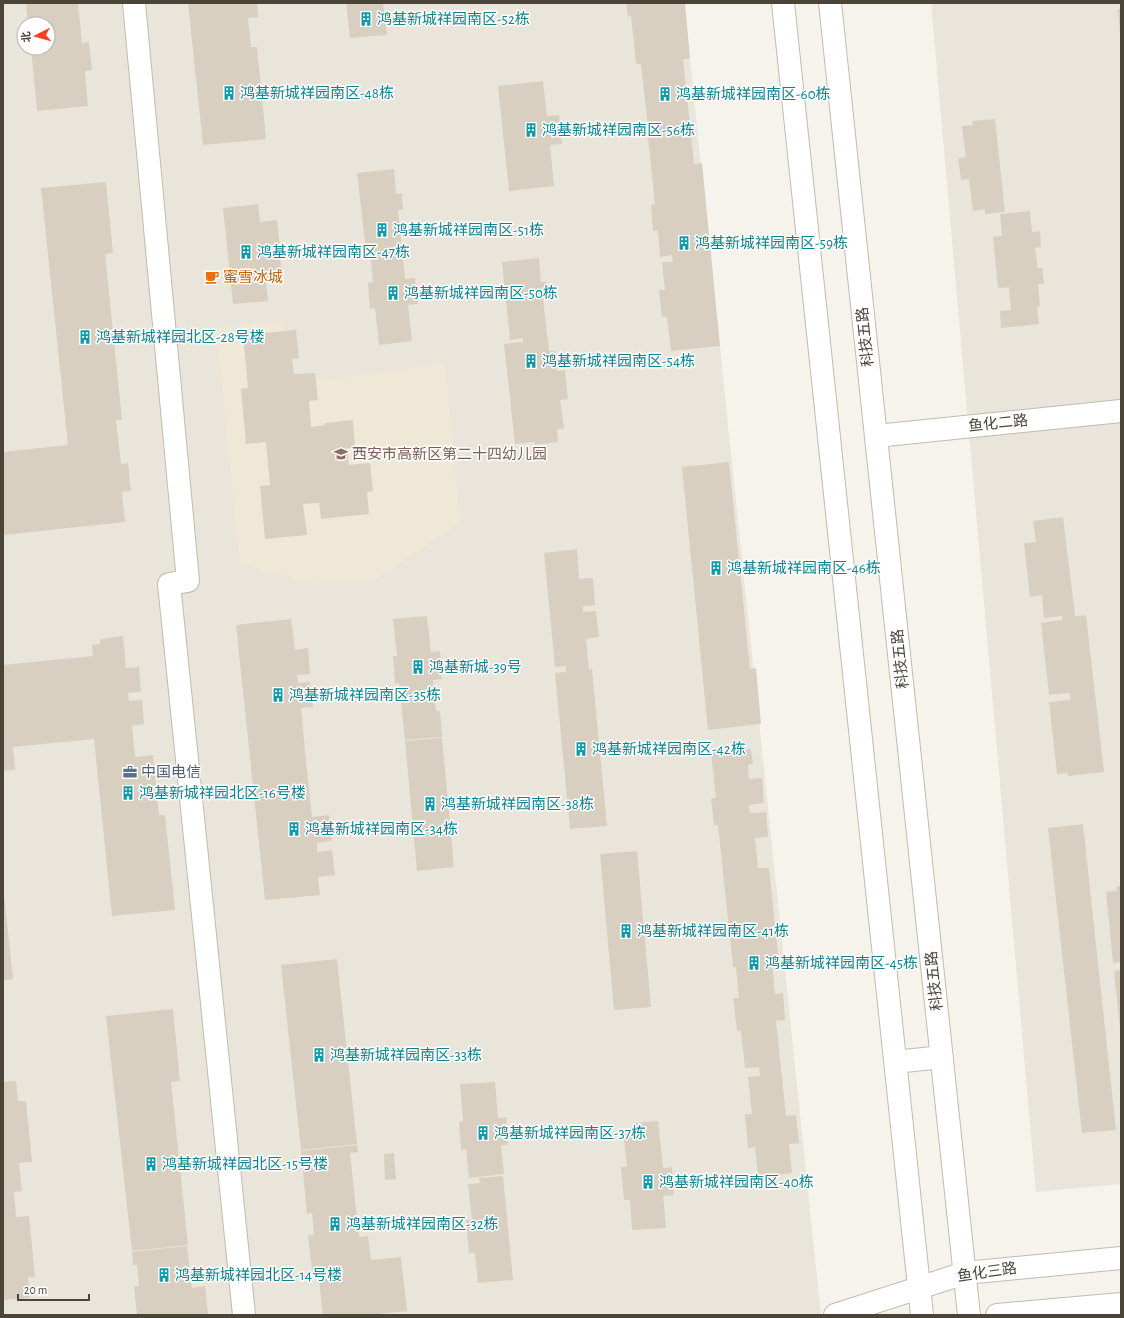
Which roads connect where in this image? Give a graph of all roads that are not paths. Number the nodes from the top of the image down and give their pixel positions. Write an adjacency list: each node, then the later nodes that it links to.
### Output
1 (134, 3): 12 (street)
2 (783, 3): 7 (street)
3 (830, 3): 5 (street, 科技五路)
4 (1121, 411): 5 (street, 鱼化二路)
5 (876, 436): 6 (street, 科技五路)
6 (942, 1057): 7 (street); 9 (street, 科技五路)
7 (895, 1062): 10 (street)
8 (1121, 1258): 9 (street, 鱼化三路)
9 (965, 1273): 10 (street, 鱼化三路); 15 (street, 科技五路)
10 (919, 1288): 13 (street, 鱼化三路); 14 (street)
11 (1121, 1304): 16 (street)
12 (244, 1315)
13 (835, 1315)
14 (922, 1315)
15 (969, 1315)
16 (997, 1315)

